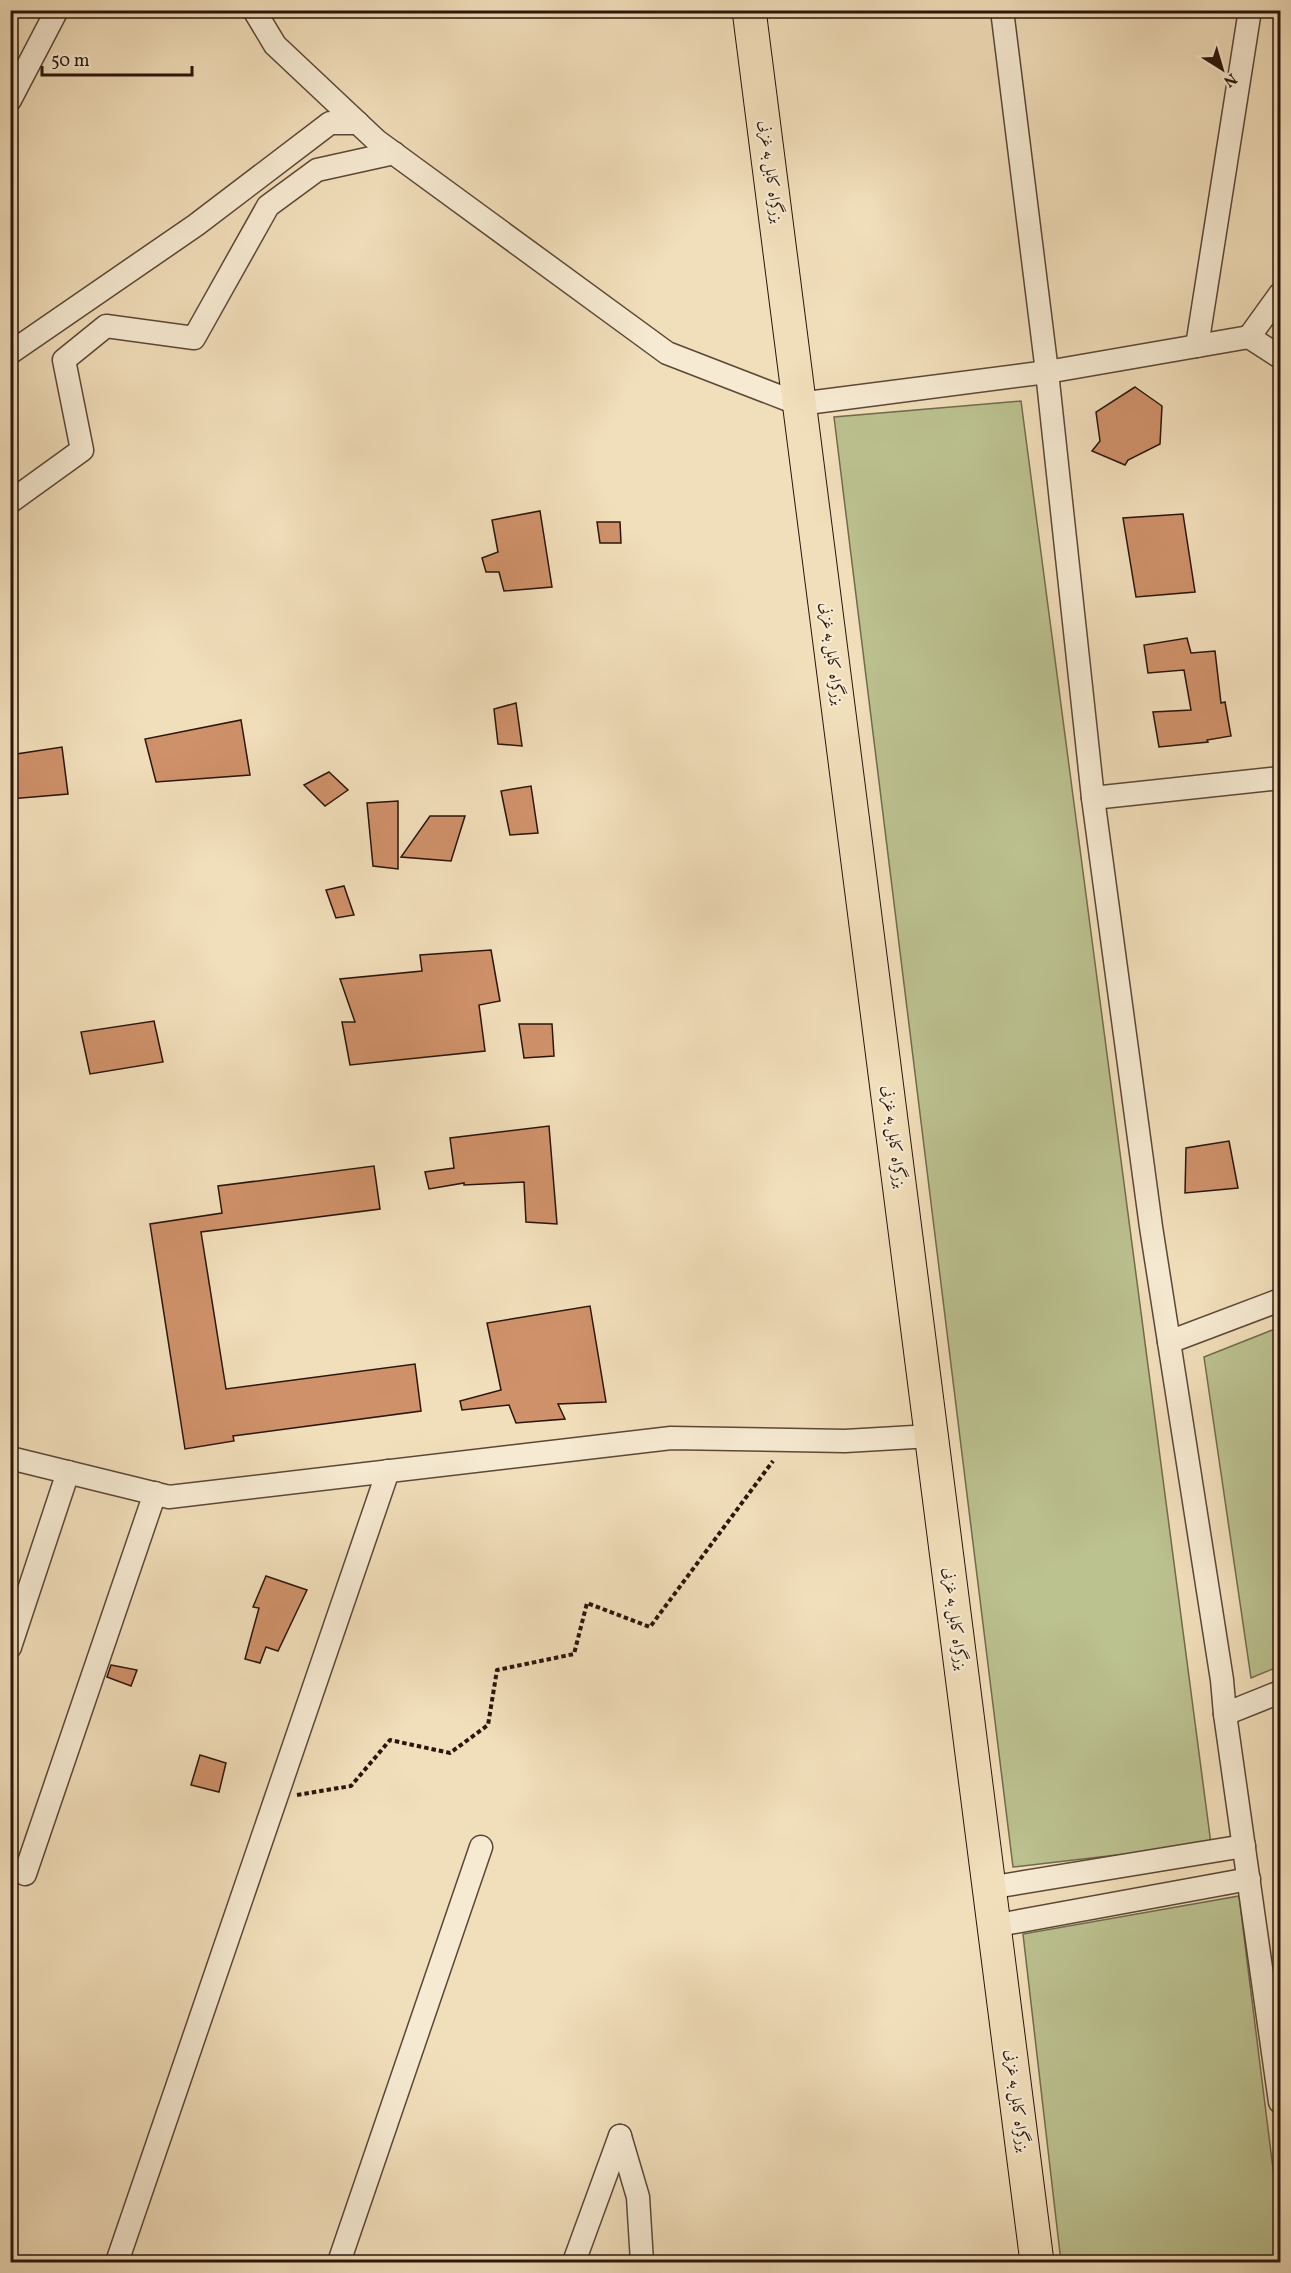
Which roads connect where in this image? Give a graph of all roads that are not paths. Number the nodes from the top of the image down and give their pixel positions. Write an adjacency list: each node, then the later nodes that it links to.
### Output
1 (57, 10): 6 (street)
2 (254, 10): 7 (street)
3 (749, 10): 15 (highway, بزرگراه کابل به غزنی)
4 (1002, 10): 14 (street)
5 (1250, 10): 11 (street)
6 (10, 100)
7 (358, 123): 8 (street); 12 (street)
8 (394, 153): 15 (street); 16 (street)
9 (1281, 294): 10 (street)
10 (1249, 337): 11 (street); 13 (street)
11 (1197, 346): 14 (street)
12 (10, 353)
13 (1281, 357)
14 (1047, 372): 15 (street); 18 (street)
15 (799, 404): 21 (highway, بزرگراه کابل به غزنی)
16 (10, 502)
17 (1281, 778): 18 (street)
18 (1093, 798): 20 (street)
19 (1281, 1300): 20 (street)
20 (1169, 1342): 28 (street)
21 (931, 1436): 23 (street); 33 (highway, بزرگراه کابل به غزنی)
22 (10, 1458): 24 (street)
23 (388, 1471): 25 (street); 36 (street)
24 (68, 1472): 25 (street); 26 (street)
25 (155, 1493): 31 (street)
26 (10, 1647)
27 (1281, 1692): 28 (street)
28 (1225, 1714): 29 (street)
29 (1244, 1846): 32 (street); 33 (street)
30 (481, 1847): 37 (street)
31 (25, 1874)
32 (1249, 1879): 34 (street); 35 (street)
33 (988, 1888): 34 (highway, بزرگراه کابل به غزنی)
34 (993, 1926): 40 (highway, بزرگراه کابل به غزنی)
35 (1281, 2102)
36 (117, 2262)
37 (339, 2262)
38 (574, 2262): 39 (street)
39 (642, 2262)
40 (1036, 2262)

